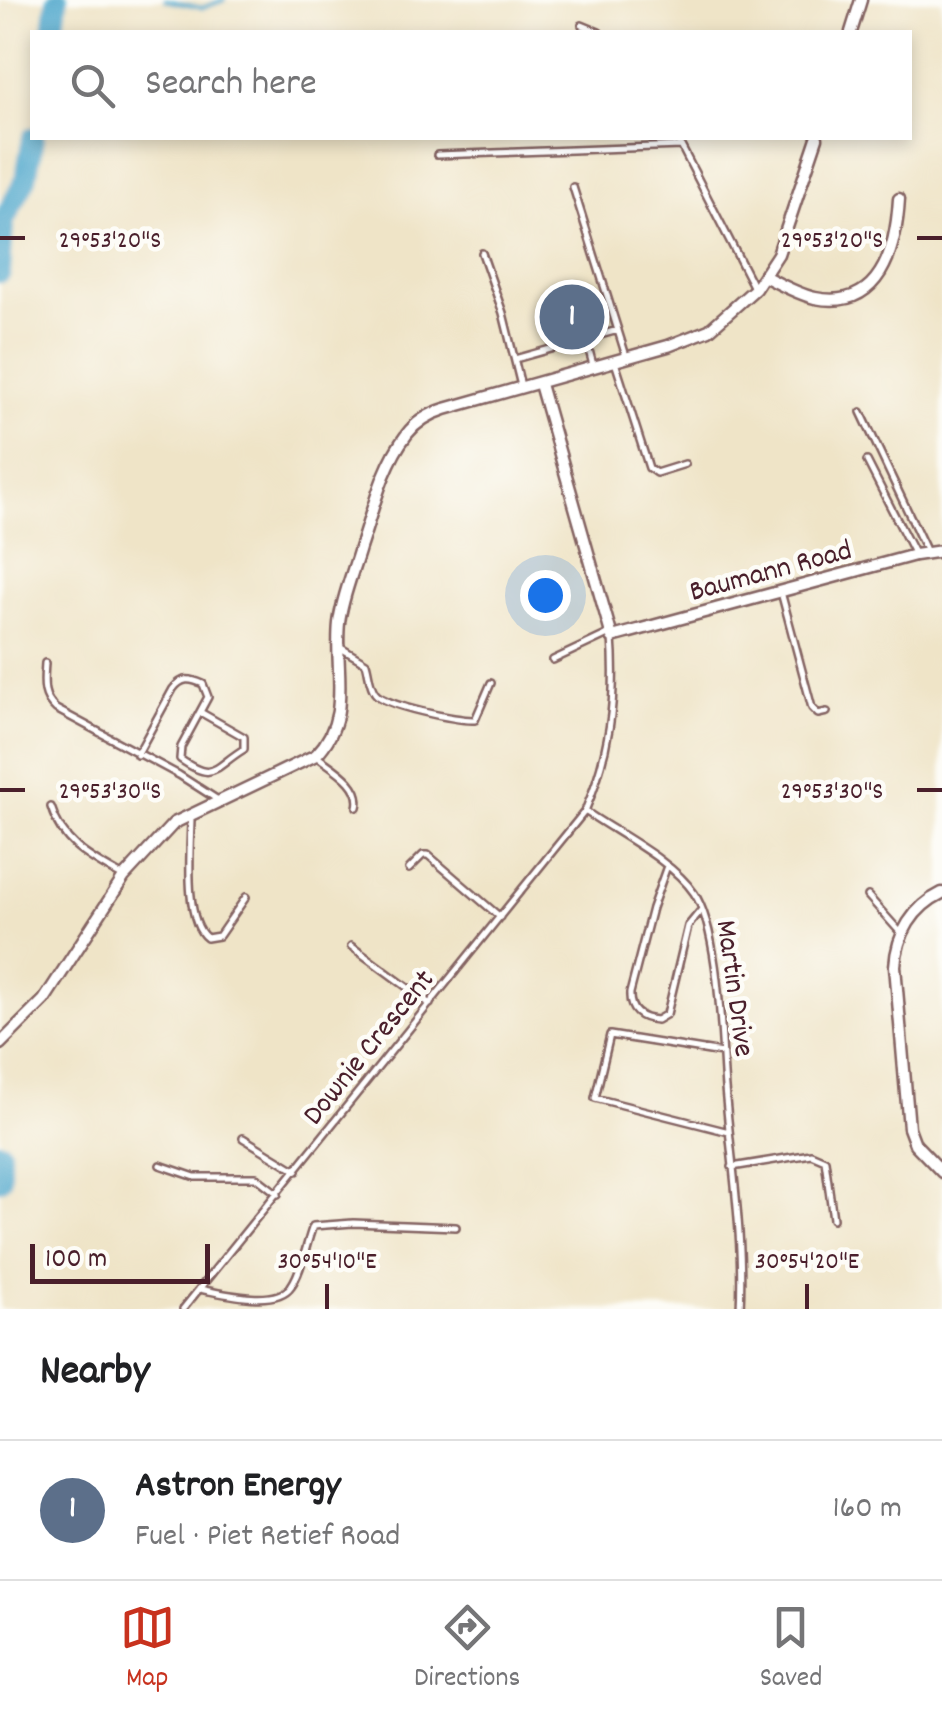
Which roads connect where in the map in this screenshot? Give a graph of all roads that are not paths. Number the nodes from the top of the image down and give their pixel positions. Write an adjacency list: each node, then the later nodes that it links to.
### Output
1 (861, 0): 4 (street)
2 (582, 25): 3 (lane)
3 (594, 30)
4 (852, 30)
5 (678, 140): 7 (lane)
6 (816, 140): 12 (street)
7 (681, 146): 8 (lane); 13 (lane)
8 (437, 154)
9 (574, 187): 14 (lane)
10 (899, 198): 12 (street)
11 (482, 253): 16 (lane)
12 (764, 276): 13 (street)
13 (755, 288): 17 (street)
14 (618, 330): 15 (lane); 17 (lane)
15 (586, 339): 16 (lane); 18 (lane)
16 (515, 359): 20 (lane)
17 (620, 360): 18 (street); 23 (lane)
18 (594, 368): 19 (street)
19 (540, 384): 20 (street); 27 (street)
20 (521, 388): 28 (street)
21 (861, 412): 25 (lane)
22 (867, 461): 25 (lane)
23 (684, 464)
24 (942, 551): 25 (street, Baumann Road)
25 (921, 554): 26 (street, Baumann Road)
26 (781, 592): 27 (street, Baumann Road); 33 (lane)
27 (612, 635): 29 (lane); 41 (lane)
28 (338, 647): 31 (lane); 35 (street)
29 (553, 660)
30 (45, 663): 34 (lane)
31 (490, 683)
32 (200, 712): 34 (lane); 36 (lane); 36 (lane)
33 (827, 712)
34 (137, 754): 37 (lane)
35 (316, 755): 38 (street); 40 (lane)
36 (198, 772): 37 (lane)
37 (192, 783): 38 (lane)
38 (218, 800): 42 (street)
39 (52, 806): 45 (lane)
40 (357, 807)
41 (585, 812): 43 (lane, Martin Drive); 50 (lane, Downie Crescent)
42 (190, 814): 45 (street); 48 (lane)
43 (667, 866): 49 (lane, Martin Drive); 49 (lane)
44 (409, 869): 50 (lane)
45 (124, 877): 54 (street)
46 (942, 893): 51 (street)
47 (868, 896): 51 (lane)
48 (246, 897)
49 (702, 908): 55 (lane, Martin Drive)
50 (500, 917): 53 (lane, Downie Crescent)
51 (902, 934): 61 (street)
52 (351, 946): 53 (lane)
53 (430, 1004): 60 (lane, Downie Crescent)
54 (0, 1044)
55 (722, 1053): 56 (lane, Martin Drive); 56 (lane)
56 (729, 1132): 59 (lane, Martin Drive)
57 (243, 1138): 60 (lane)
58 (160, 1165): 62 (lane)
59 (732, 1167): 63 (lane); 67 (lane, Martin Drive)
60 (297, 1170): 62 (lane, Downie Crescent)
61 (942, 1172)
62 (278, 1194): 65 (lane, Downie Crescent)
63 (832, 1219)
64 (456, 1227): 65 (lane)
65 (200, 1290): 66 (lane, Downie Crescent)
66 (183, 1309)
67 (740, 1309)

